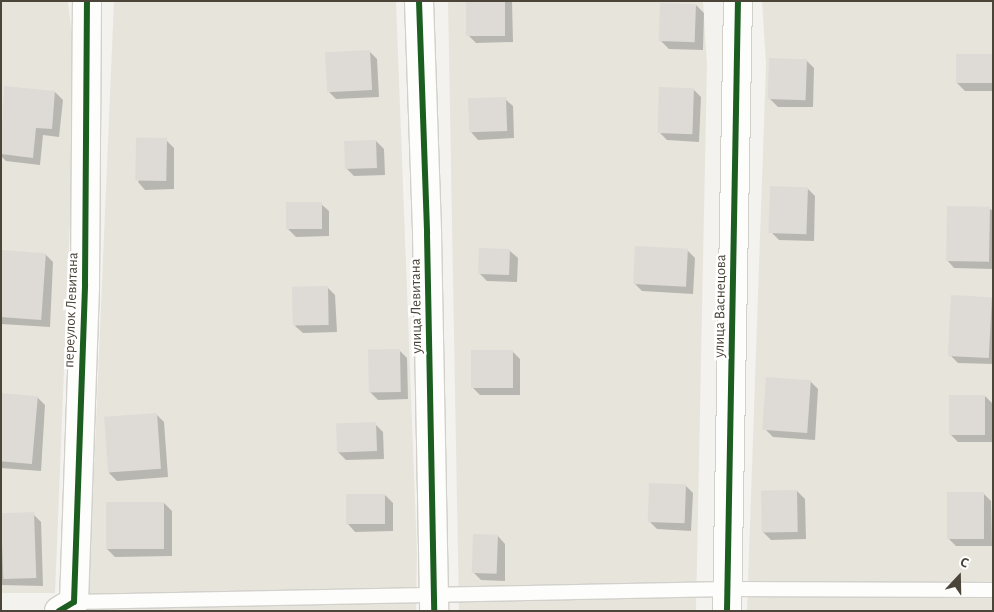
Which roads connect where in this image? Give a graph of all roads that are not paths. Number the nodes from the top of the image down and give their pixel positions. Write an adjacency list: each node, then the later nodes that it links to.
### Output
1 (88, 1): 7 (street, переулок Левитана)
2 (419, 1): 6 (street, улица Левитана)
3 (738, 1): 5 (street, улица Васнецова)
4 (993, 590): 5 (lane)
5 (727, 600): 6 (lane)
6 (434, 602): 7 (lane)
7 (66, 606)

